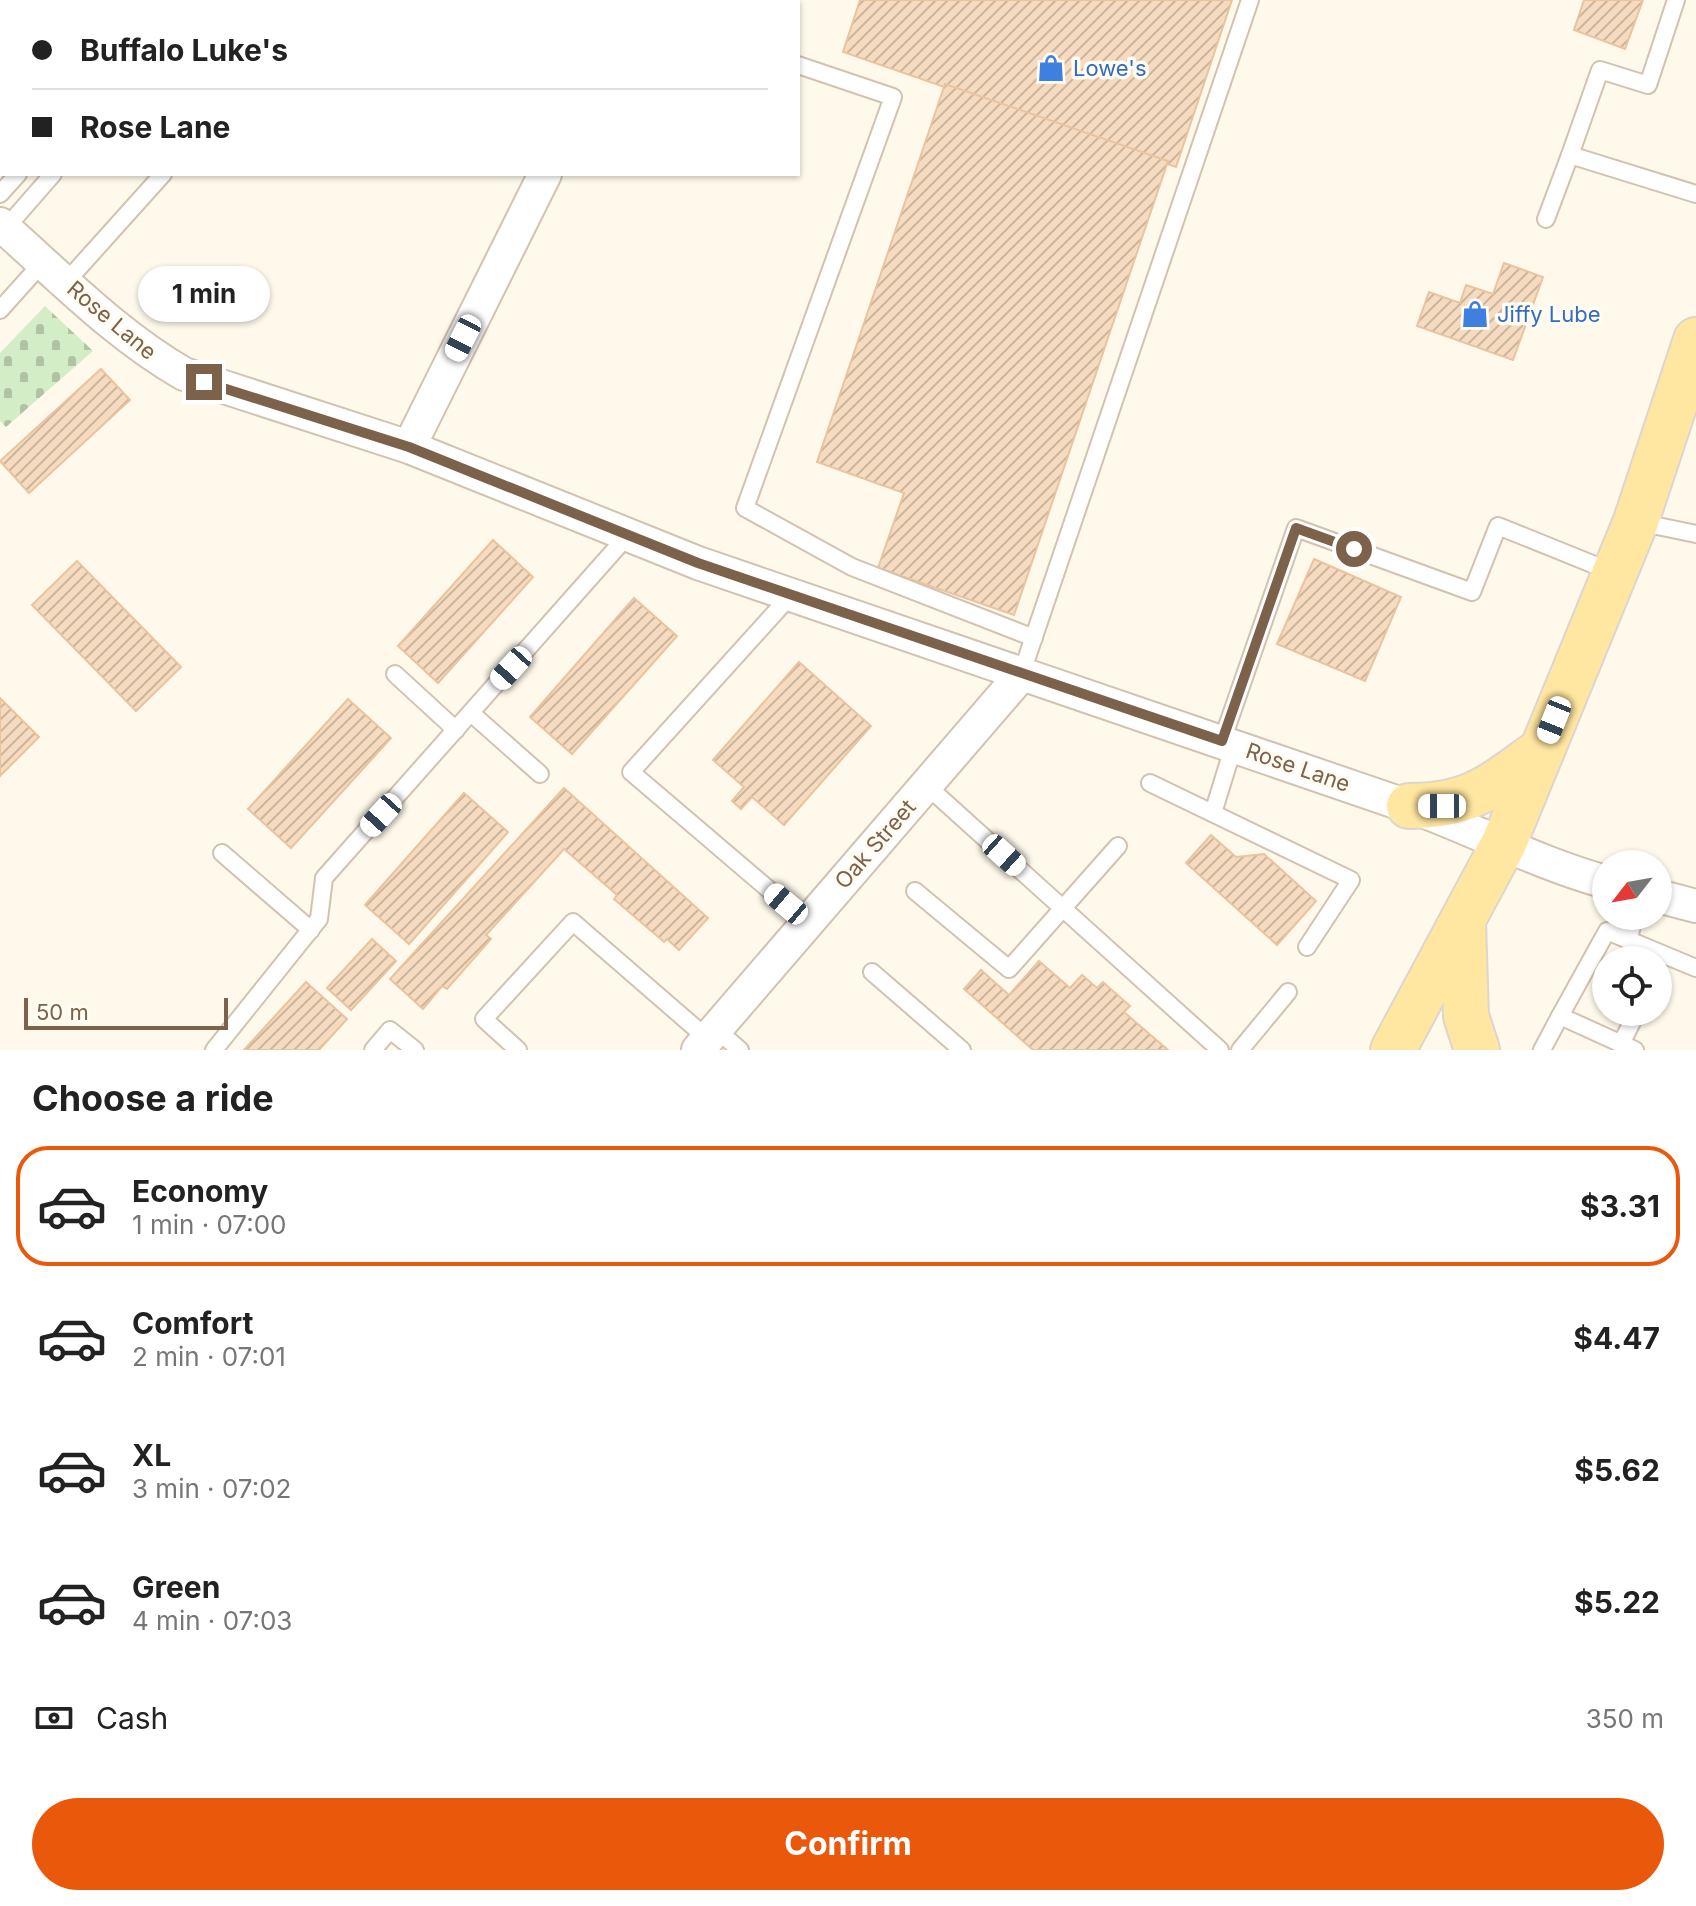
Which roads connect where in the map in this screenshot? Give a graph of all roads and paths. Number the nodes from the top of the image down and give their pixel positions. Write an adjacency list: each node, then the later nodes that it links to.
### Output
1 (1250, 0): 22 (lane)
2 (1676, 0): 4 (lane)
3 (800, 66): 22 (lane)
4 (1570, 155): 10 (lane); 11 (lane)
5 (16, 176): 9 (lane)
6 (51, 176): 12 (lane)
7 (161, 176): 13 (lane)
8 (544, 176): 16 (street)
9 (0, 194)
10 (1696, 194)
11 (1546, 219)
12 (2, 226): 13 (street, Rose Lane)
13 (55, 272): 14 (lane); 16 (street, Rose Lane)
14 (0, 310)
15 (1696, 340): 17 (main road)
16 (409, 447): 19 (street, Rose Lane)
17 (1636, 521): 18 (lane); 20 (main road)
18 (1696, 534)
19 (628, 535): 21 (street, Rose Lane); 25 (lane)
20 (1613, 572): 27 (lane); 28 (main road)
21 (791, 595): 24 (street, Rose Lane); 43 (lane)
22 (1034, 638): 24 (lane)
23 (395, 674): 26 (lane)
24 (1021, 675): 27 (street, Rose Lane); 31 (street, Oak Street)
25 (471, 713): 26 (lane); 29 (lane)
26 (456, 730): 44 (lane)
27 (1228, 743): 32 (street, Rose Lane); 33 (lane)
28 (1542, 750): 32 (main road); 34 (main road)
29 (540, 774)
30 (1150, 783): 33 (lane)
31 (926, 785): 41 (lane); 43 (street, Oak Street)
32 (1409, 806): 34 (street, Rose Lane)
33 (1213, 813): 48 (lane)
34 (1504, 843): 37 (street, Rose Lane); 42 (main road)
35 (1118, 846): 41 (lane)
36 (222, 853): 44 (lane)
37 (1592, 878)
38 (915, 891): 41 (lane)
39 (1672, 900): 40 (street)
40 (1696, 906)
41 (1064, 909): 63 (lane)
42 (1463, 921): 65 (main road); 66 (main road)
43 (808, 923): 55 (street, Oak Street)
44 (311, 930): 57 (lane)
45 (1631, 930): 46 (lane)
46 (1628, 940): 47 (lane); 53 (lane)
47 (1642, 946)
48 (1307, 947)
49 (1672, 958): 50 (lane)
50 (1696, 968)
51 (872, 972): 62 (lane)
52 (1288, 992): 64 (lane)
53 (1560, 1016): 56 (lane); 67 (lane)
54 (1633, 1026): 56 (lane)
55 (708, 1039): 60 (lane); 61 (lane)
56 (1628, 1047)
57 (214, 1050)
58 (373, 1050): 59 (lane)
59 (415, 1050)
60 (518, 1050)
61 (740, 1050)
62 (962, 1050)
63 (1220, 1050)
64 (1240, 1050)
65 (1393, 1050)
66 (1477, 1050)
67 (1542, 1050)

